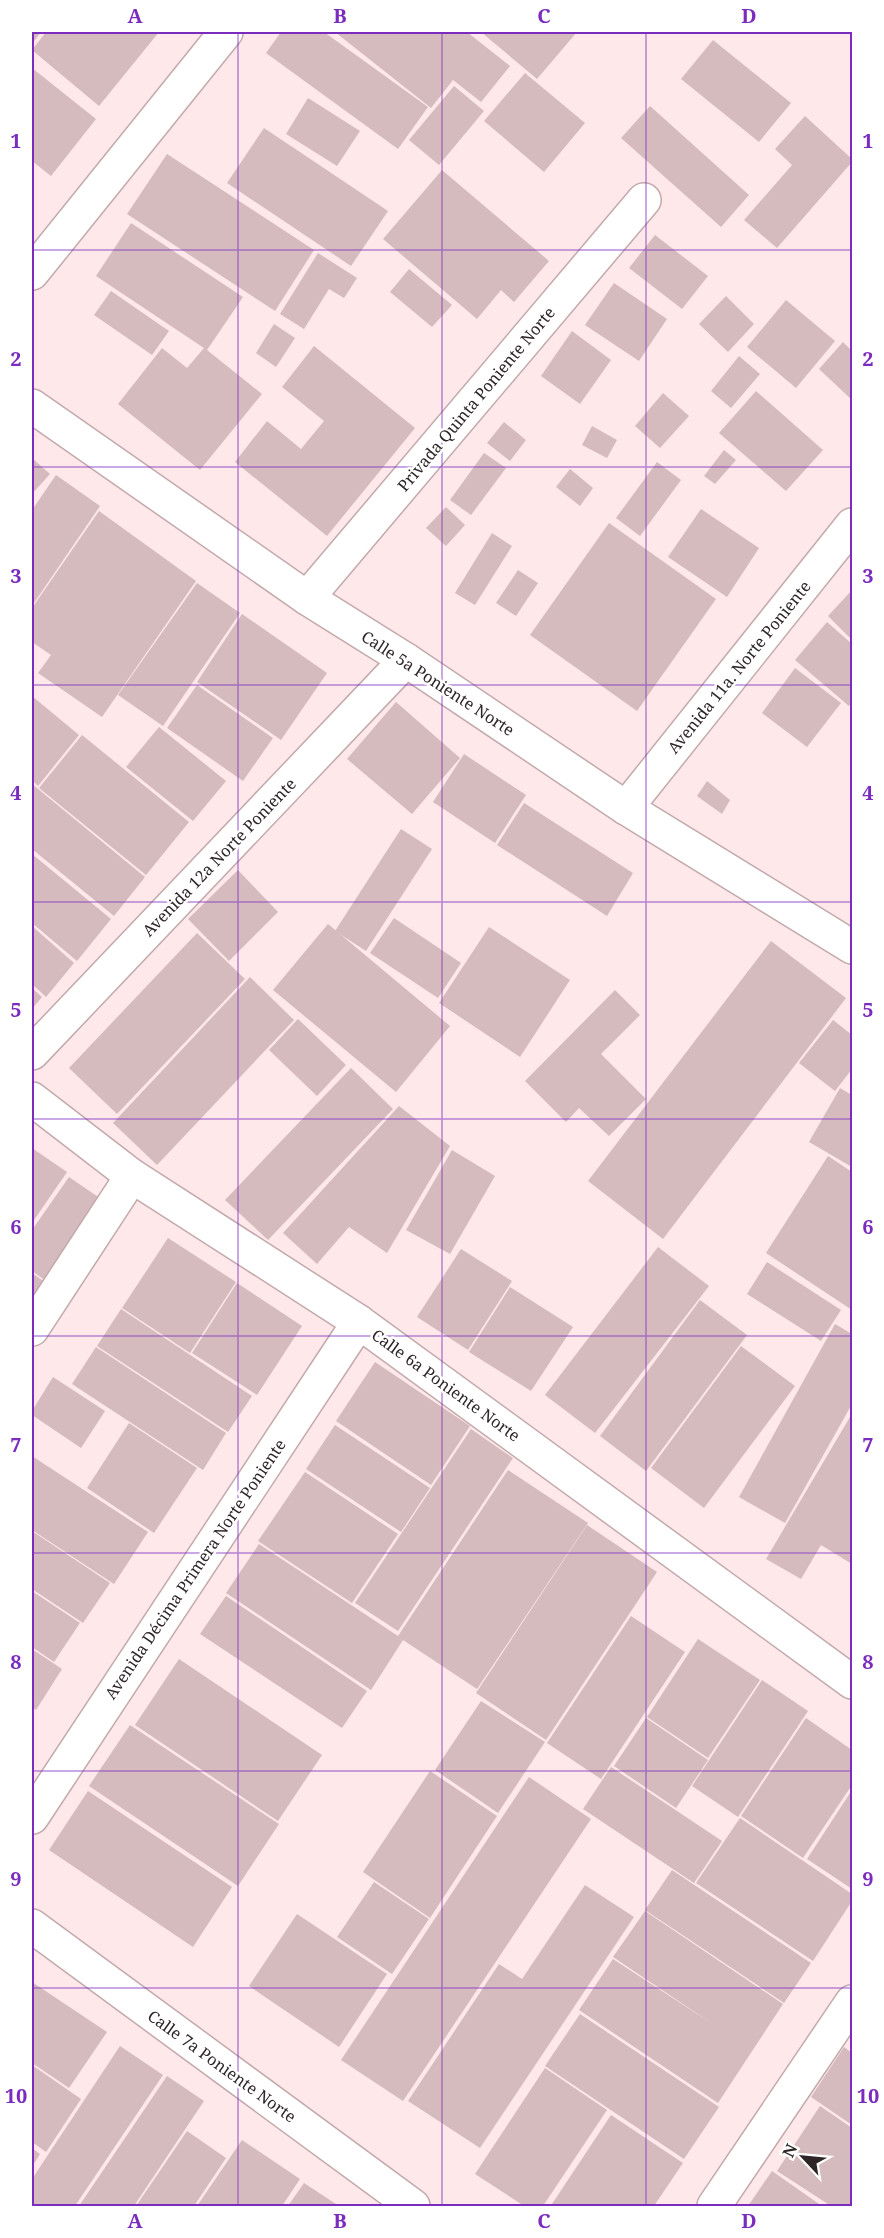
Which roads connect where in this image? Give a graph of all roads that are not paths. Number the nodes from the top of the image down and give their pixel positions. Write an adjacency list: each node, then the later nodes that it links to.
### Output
1 (226, 32): 3 (street)
2 (644, 200): 6 (street, Privada Quinta Poniente Norte)
3 (32, 273)
4 (32, 406): 6 (street, Calle 5a Poniente Norte)
5 (852, 525): 8 (street, Avenida 11a. Norte Poniente)
6 (307, 598): 7 (street, Calle 5a Poniente Norte)
7 (406, 660): 8 (street, Calle 5a Poniente Norte); 10 (street, Avenida 12a Norte Poniente)
8 (626, 808): 9 (street, Calle 5a Poniente Norte)
9 (852, 947)
10 (32, 1053)
11 (32, 1099): 12 (street, Calle 6a Poniente Norte)
12 (132, 1176): 13 (street, Calle 6a Poniente Norte); 14 (street)
13 (359, 1322): 15 (street, Calle 6a Poniente Norte); 16 (street, Avenida Décima Primera Norte Poniente)
14 (32, 1329)
15 (852, 1682)
16 (32, 1817)
17 (32, 1926): 19 (street, Calle 7a Poniente Norte)
18 (852, 2002): 20 (street)
19 (413, 2206)
20 (714, 2206)

